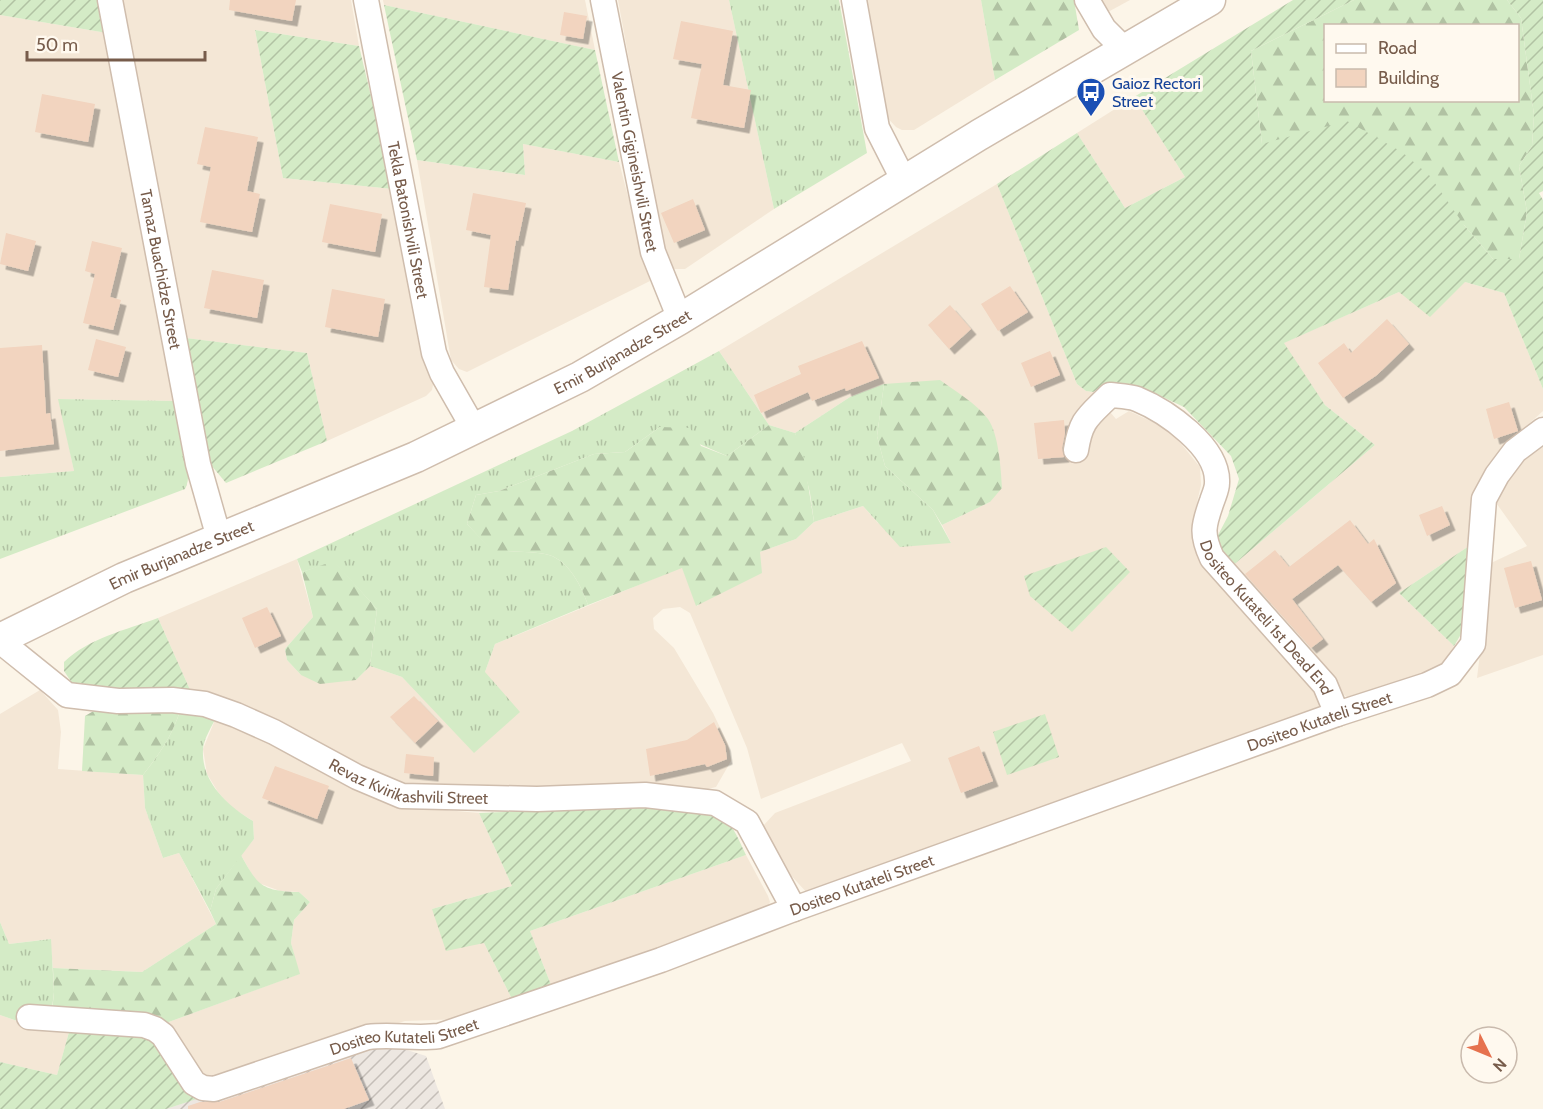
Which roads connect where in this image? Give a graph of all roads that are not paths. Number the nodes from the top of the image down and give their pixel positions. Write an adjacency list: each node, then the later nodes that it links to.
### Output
1 (110, 0): 13 (street, Tamaz Buachidze Street)
2 (366, 0): 10 (street, Tekla Batonishvili Street)
3 (603, 0): 9 (street, Valentin Gigineishvili Street)
4 (854, 0): 8 (street)
5 (1087, 0): 7 (street)
6 (1210, 0): 7 (street, Emir Burjanadze Street)
7 (1124, 49): 8 (street, Emir Burjanadze Street)
8 (904, 181): 9 (street, Emir Burjanadze Street)
9 (680, 319): 10 (street, Emir Burjanadze Street)
10 (474, 429): 13 (street, Emir Burjanadze Street)
11 (1543, 430): 15 (street, Dositeo Kutateli Street)
12 (1076, 450): 15 (street, Dositeo Kutateli 1st Dead End)
13 (219, 538): 14 (street, Emir Burjanadze Street)
14 (0, 640): 16 (street, Revaz Kvirikashvili Street)
15 (1337, 714): 16 (street, Dositeo Kutateli Street)
16 (794, 909): 17 (street, Dositeo Kutateli Street)
17 (29, 1017)

